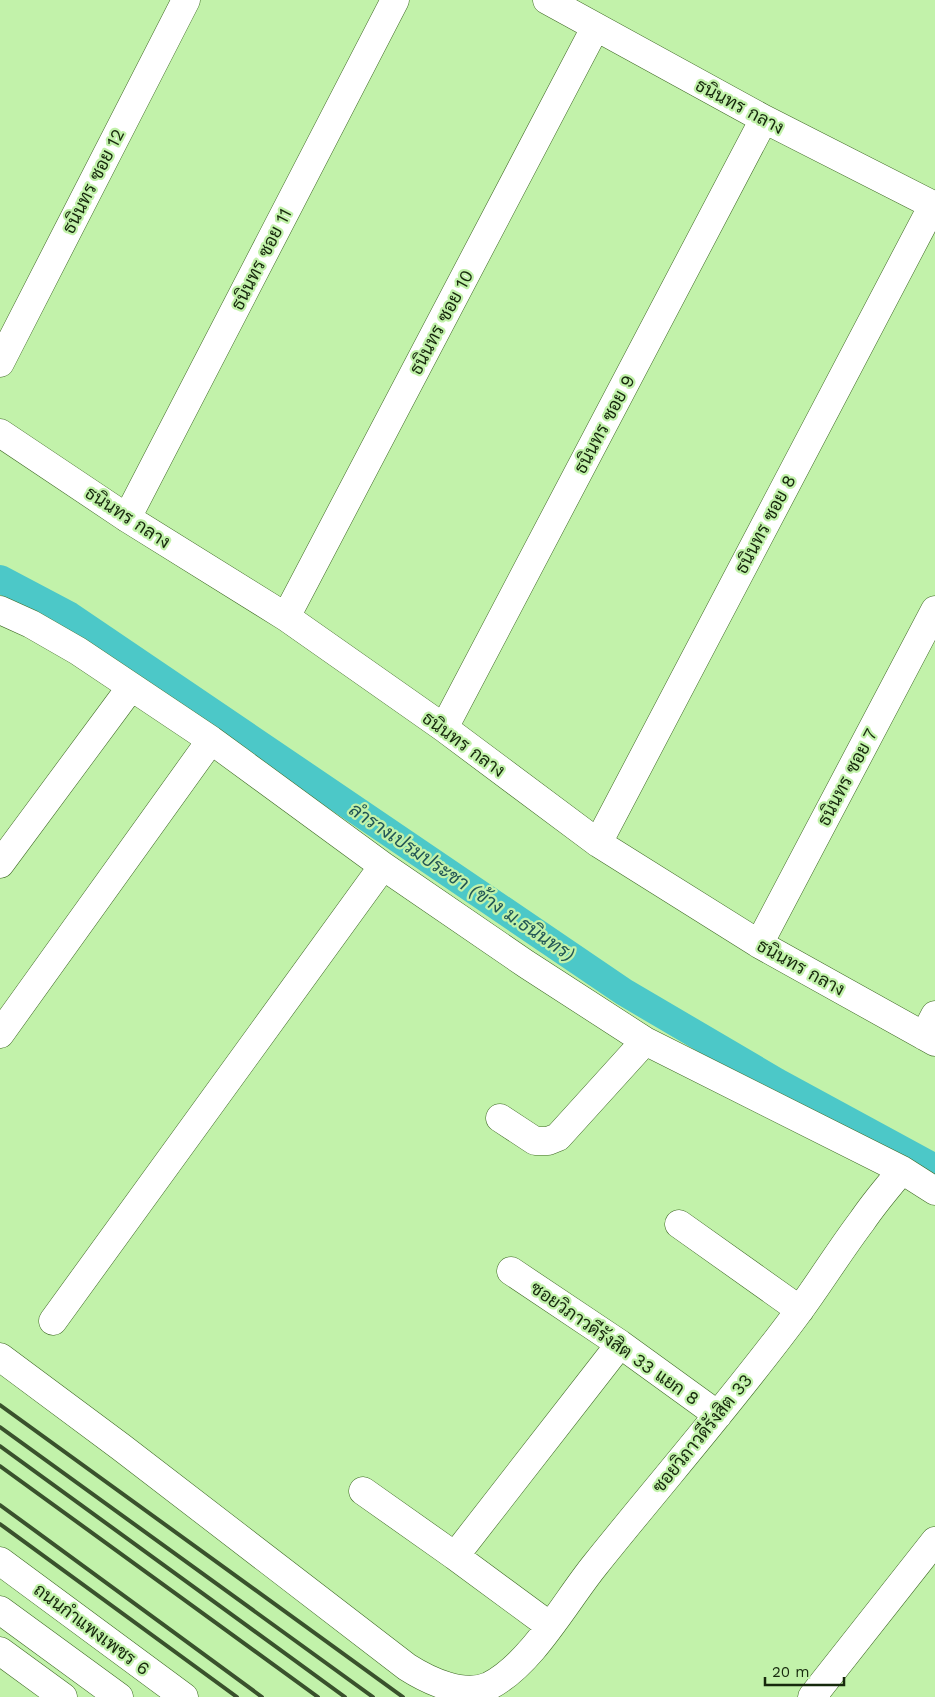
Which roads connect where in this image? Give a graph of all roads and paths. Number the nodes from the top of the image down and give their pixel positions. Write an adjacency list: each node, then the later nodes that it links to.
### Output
1 (186, 0): 7 (street, ธนินทร ซอย 12)
2 (395, 0): 9 (street, ธนินทร ซอย 11)
3 (547, 0): 4 (street, ธนินทร กลาง)
4 (595, 28): 5 (street, ธนินทร กลาง); 12 (street, ธนินทร ซอย 10)
5 (764, 119): 6 (street, ธนินทร กลาง); 14 (street, ธนินทร ซอย 9)
6 (934, 206): 16 (street, ธนินทร ซอย 8)
7 (0, 363)
8 (0, 433): 9 (street, ธนินทร กลาง)
9 (127, 518): 12 (street, ธนินทร กลาง)
10 (0, 610): 13 (street)
11 (935, 610): 19 (street, ธนินทร ซอย 7)
12 (286, 616): 14 (street, ธนินทร กลาง)
13 (131, 687): 15 (street); 17 (street)
14 (444, 728): 16 (street, ธนินทร กลาง)
15 (211, 740): 18 (street); 21 (street)
16 (598, 843): 19 (street, ธนินทร กลาง)
17 (0, 864)
18 (384, 866): 22 (street); 29 (street)
19 (759, 944): 20 (street, ธนินทร กลาง)
20 (931, 1031)
21 (0, 1034)
22 (645, 1042): 23 (street); 24 (street)
23 (500, 1118)
24 (902, 1170): 25 (street); 28 (street, ซอยวิภาวดีรังสิต 33)
25 (935, 1191)
26 (679, 1224): 28 (street)
27 (511, 1272): 30 (street, ซอยวิภาวดีรังสิต 33 แยก 8)
28 (800, 1310): 32 (street, ซอยวิภาวดีรังสิต 33)
29 (52, 1321)
30 (620, 1344): 32 (street, ซอยวิภาวดีรังสิต 33 แยก 8); 35 (street)
31 (0, 1356): 40 (street)
32 (718, 1415): 38 (street, ซอยวิภาวดีรังสิต 33)
33 (363, 1491): 35 (street)
34 (935, 1541): 44 (street)
35 (455, 1556): 38 (street)
36 (0, 1561): 43 (street, ถนนกำแพงเพชร 6)
37 (0, 1610): 42 (street)
38 (550, 1626): 40 (street, ซอยวิภาวดีรังสิต 33)
39 (0, 1650): 41 (street)
40 (454, 1692)
41 (63, 1697)
42 (118, 1697)
43 (184, 1697)
44 (812, 1697)

